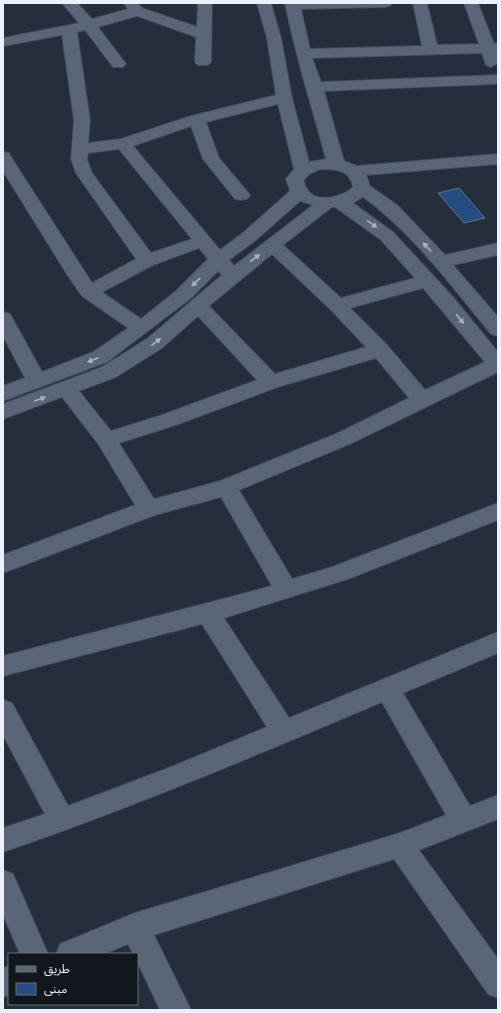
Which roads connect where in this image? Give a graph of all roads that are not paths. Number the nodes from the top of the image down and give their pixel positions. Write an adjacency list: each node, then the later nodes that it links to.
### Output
1 (69, 3): 9 (street)
2 (205, 3): 11 (street)
3 (264, 3): 20 (street)
4 (385, 3): 7 (street)
5 (420, 3): 14 (street)
6 (471, 3): 13 (street)
7 (292, 4): 15 (street)
8 (134, 7): 9 (street); 11 (street)
9 (89, 26): 10 (street); 17 (street)
10 (69, 29): 12 (street); 23 (street)
11 (203, 34): 16 (street)
12 (3, 42)
13 (493, 48): 14 (street); 18 (street)
14 (430, 50): 15 (street)
15 (303, 54): 19 (street)
16 (203, 62)
17 (118, 64)
18 (497, 83): 19 (street)
19 (315, 87): 26 (street)
20 (284, 98): 21 (street); 27 (street)
21 (197, 119): 22 (street); 31 (street)
22 (122, 144): 23 (street); 33 (street)
23 (80, 149): 37 (street)
24 (3, 157): 41 (street)
25 (498, 159): 28 (street)
26 (336, 164): 27 (street); 28 (street)
27 (303, 170): 30 (street)
28 (355, 171): 29 (street)
29 (362, 188): 32 (street); 38 (street, one-way to 29)
30 (300, 192): 32 (street); 36 (street)
31 (241, 195)
32 (334, 202): 34 (street); 40 (street, one-way to 40)
33 (202, 241): 36 (street); 37 (street)
34 (272, 245): 39 (street, one-way to 34); 44 (street)
35 (498, 248): 38 (street)
36 (218, 260): 39 (street); 47 (street, one-way to 47)
37 (147, 261): 41 (street)
38 (441, 262): 45 (street)
39 (232, 276): 43 (street)
40 (426, 281): 44 (street); 50 (street, one-way to 50)
41 (89, 292): 47 (street)
42 (498, 304): 45 (street)
43 (198, 305): 52 (street); 53 (street, one-way to 43)
44 (337, 305): 49 (street)
45 (479, 306): 48 (street)
46 (3, 318): 51 (street)
47 (141, 328): 51 (street, one-way to 51)
48 (498, 330)
49 (380, 350): 52 (street); 55 (street)
50 (498, 365): 55 (street)
51 (37, 382): 54 (street)
52 (271, 382): 57 (street)
53 (67, 389): 56 (street, one-way to 53); 57 (street)
54 (3, 394)
55 (422, 400): 58 (street)
56 (3, 412)
57 (106, 440): 59 (street)
58 (226, 487): 59 (street); 62 (street)
59 (149, 509): 61 (street)
60 (498, 510): 62 (street)
61 (3, 564)
62 (286, 590): 63 (street)
63 (207, 612): 65 (street); 68 (street)
64 (498, 642): 66 (street)
65 (3, 666)
66 (387, 688): 68 (street); 70 (street)
67 (3, 711): 71 (street)
68 (284, 731): 71 (street)
69 (498, 807): 70 (street)
70 (463, 819): 73 (street)
71 (62, 820): 72 (street)
72 (3, 840)
73 (400, 845): 75 (street); 78 (street)
74 (3, 883): 76 (street)
75 (135, 927): 77 (street); 79 (street)
76 (34, 953)
77 (72, 953)
78 (498, 984)
79 (176, 1010)

